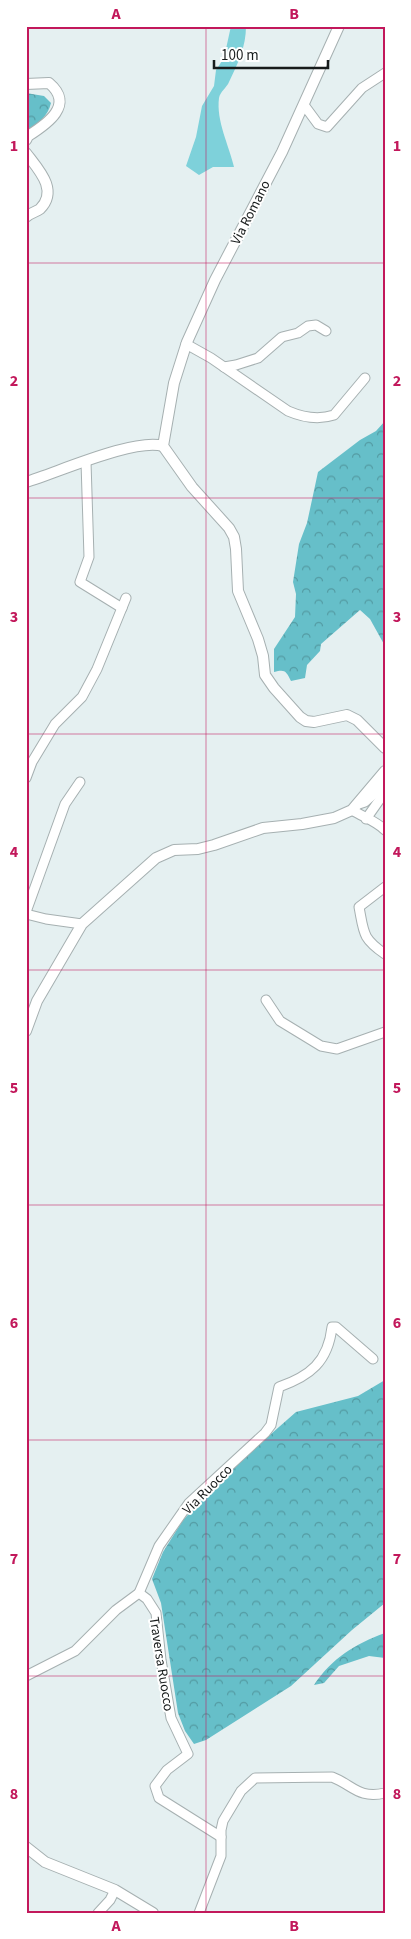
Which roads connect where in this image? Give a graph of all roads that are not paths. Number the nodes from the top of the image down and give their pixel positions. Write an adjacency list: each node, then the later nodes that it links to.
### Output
1 (339, 26): 4 (street, Via Romano)
2 (385, 73): 4 (street)
3 (26, 84): 5 (street)
4 (304, 104): 9 (street, Via Romano)
5 (26, 140)
6 (26, 154): 7 (street)
7 (26, 217)
8 (326, 331): 10 (street)
9 (186, 344): 10 (street); 12 (street, Via Romano)
10 (224, 367): 11 (street)
11 (365, 378)
12 (163, 446): 13 (street); 17 (street)
13 (86, 462): 14 (street); 16 (street)
14 (26, 482)
15 (126, 598): 16 (street)
16 (122, 608): 19 (street)
17 (385, 748)
18 (385, 771): 23 (street)
19 (26, 778)
20 (80, 782): 27 (street)
21 (385, 784): 23 (street)
22 (385, 792): 24 (street)
23 (354, 807): 24 (street); 28 (street)
24 (366, 819): 25 (street)
25 (385, 830)
26 (385, 887): 29 (street)
27 (26, 913): 28 (street)
28 (82, 924): 31 (street)
29 (385, 954)
30 (266, 1000): 32 (street)
31 (26, 1031)
32 (385, 1032)
33 (373, 1359): 34 (street, Via Ruocco)
34 (139, 1593): 35 (street); 37 (street, Traversa Ruocco)
35 (26, 1676)
36 (385, 1793): 37 (street)
37 (221, 1837): 42 (street)
38 (26, 1847): 39 (street)
39 (115, 1890): 40 (street); 41 (street)
40 (98, 1913)
41 (153, 1913)
42 (199, 1913)

